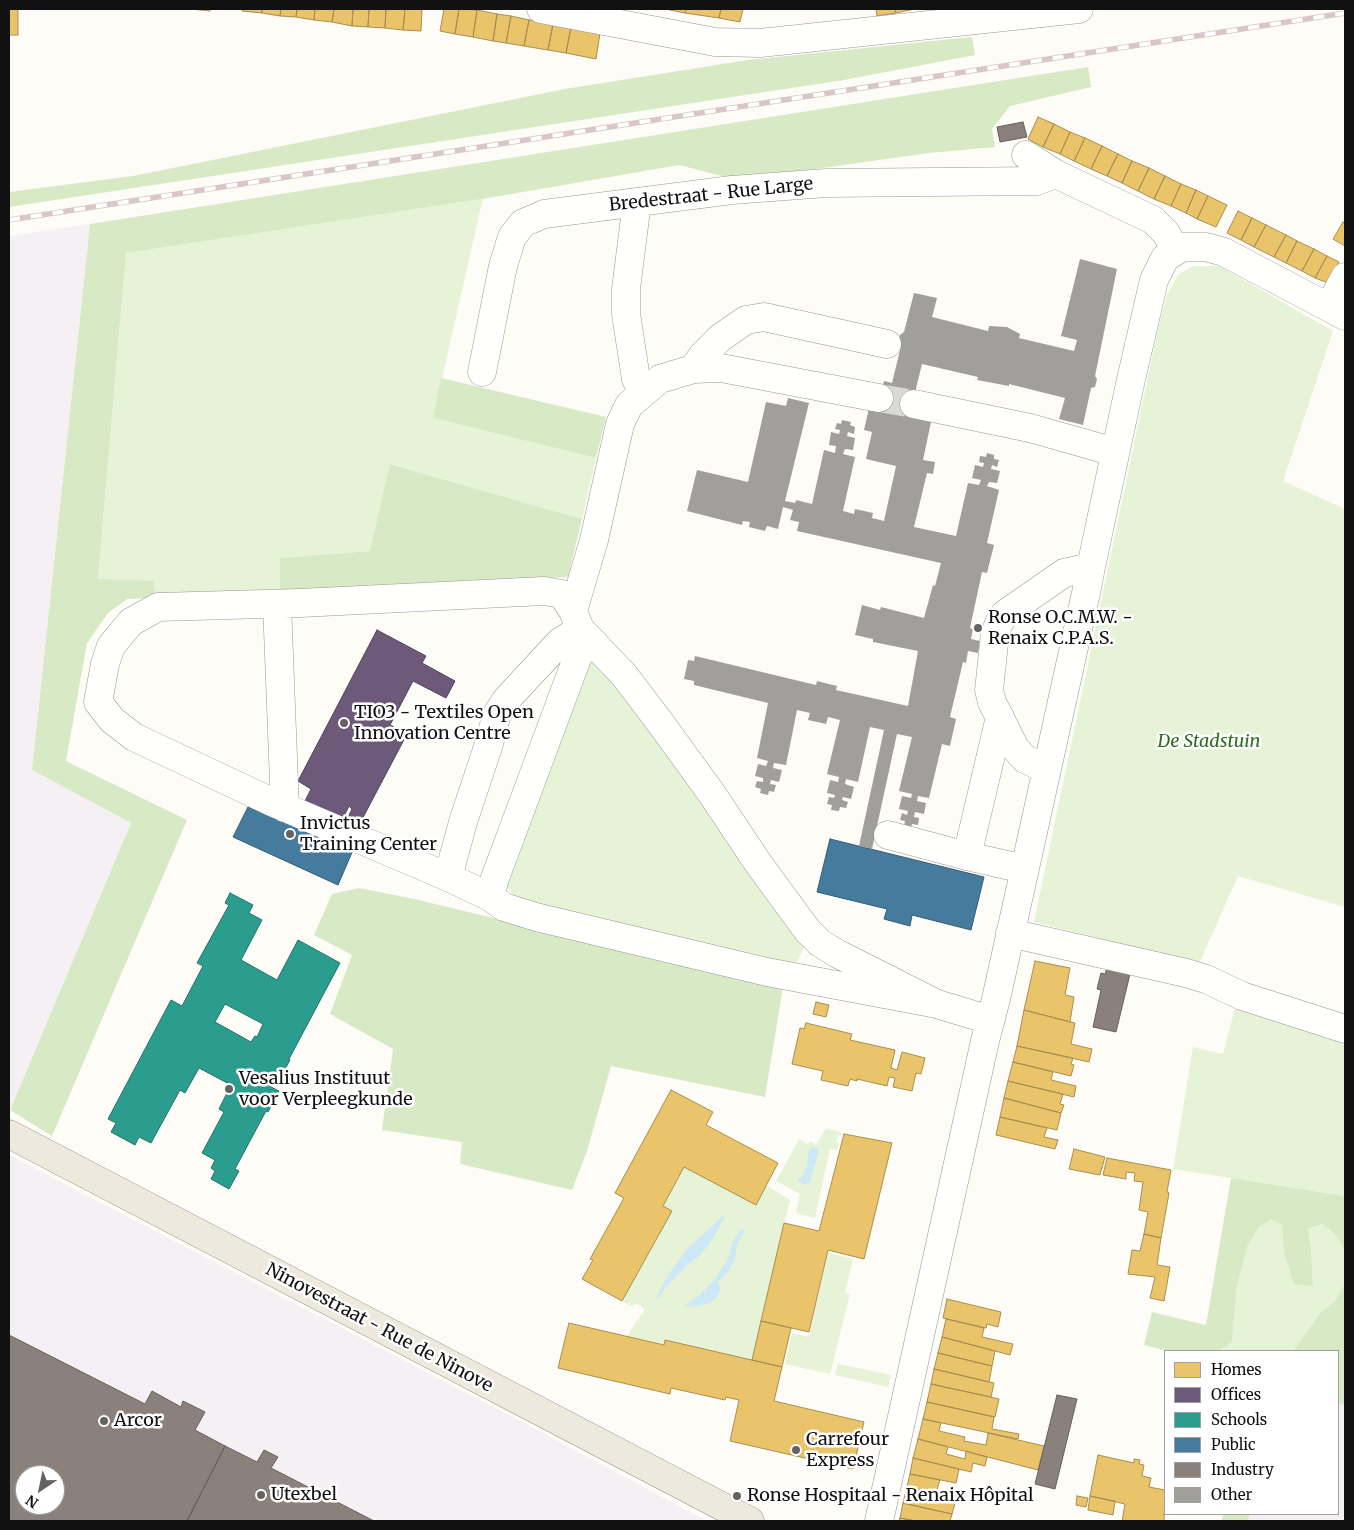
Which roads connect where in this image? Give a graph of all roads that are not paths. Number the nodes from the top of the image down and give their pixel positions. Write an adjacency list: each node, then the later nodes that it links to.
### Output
1 (540, 9): 2 (street)
2 (1079, 9)
3 (1026, 155): 4 (street)
4 (1056, 174): 5 (street, Bredestraat - Rue Large); 6 (street)
5 (637, 202): 11 (street, Bredestraat - Rue Large); 12 (street)
6 (1176, 251): 8 (street); 15 (street)
7 (1345, 277): 8 (street)
8 (1337, 312)
9 (887, 344): 10 (street)
10 (693, 368): 12 (street); 13 (street)
11 (482, 372)
12 (643, 393): 18 (street)
13 (879, 398)
14 (914, 404): 15 (street)
15 (1115, 452): 16 (street)
16 (1090, 567): 19 (street); 20 (street)
17 (277, 604): 18 (street); 21 (street); 21 (street)
18 (587, 633): 25 (street); 26 (street); 28 (street)
19 (1000, 717): 20 (street); 23 (street)
20 (1046, 769): 24 (street)
21 (285, 808): 25 (street)
22 (888, 835): 23 (street)
23 (967, 856): 24 (street)
24 (1024, 870): 27 (street)
25 (448, 877): 26 (street)
26 (490, 897): 29 (street)
27 (1010, 933): 31 (street); 32 (street)
28 (820, 943): 29 (street); 30 (street)
29 (801, 979): 30 (street)
30 (937, 1004): 31 (street)
31 (990, 1020): 35 (street)
32 (1345, 1029)
33 (9, 1134): 34 (main road, Ninovestraat - Rue de Ninove)
34 (750, 1521)
35 (879, 1521)

